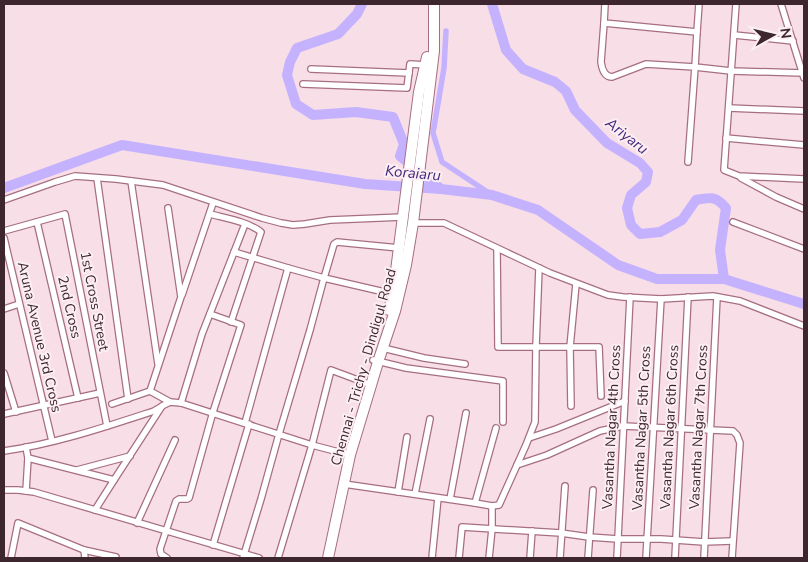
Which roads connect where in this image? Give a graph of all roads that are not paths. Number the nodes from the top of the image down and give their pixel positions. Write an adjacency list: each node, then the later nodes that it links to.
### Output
1 (427, 4): 11 (highway, Chennai - Trichy - Dindigul Road)
2 (434, 4): 20 (highway, Chennai - Trichy - Dindigul Road)
3 (605, 4): 7 (street)
4 (698, 4): 8 (street)
5 (736, 4): 9 (street)
6 (781, 4): 10 (street)
7 (604, 24): 8 (street); 12 (street)
8 (697, 32): 12 (street)
9 (734, 35): 10 (street); 14 (street)
10 (792, 41): 16 (street)
11 (426, 65): 15 (street); 20 (highway, Chennai - Trichy - Dindigul Road)
12 (695, 67): 14 (street); 23 (street)
13 (312, 69): 15 (street)
14 (732, 71): 16 (street); 18 (street)
15 (409, 73): 17 (street)
16 (804, 75)
17 (303, 84)
18 (729, 108): 19 (street); 21 (street)
19 (804, 112)
20 (420, 127): 33 (highway, Chennai - Trichy - Dindigul Road)
21 (726, 138): 22 (street); 24 (street)
22 (804, 145)
23 (688, 162)
24 (739, 176): 26 (street); 31 (street)
25 (97, 178): 27 (street); 28 (street); 71 (street)
26 (804, 179)
27 (132, 181): 29 (street); 64 (street)
28 (4, 200)
29 (213, 202): 32 (street); 33 (street)
30 (168, 208): 49 (street)
31 (804, 209)
32 (210, 214): 36 (street); 49 (street)
33 (408, 217): 39 (highway, Chennai - Trichy - Dindigul Road); 41 (street); 61 (highway, Chennai - Trichy - Dindigul Road)
34 (37, 222): 37 (street); 68 (street, 1st Cross Street); 70 (street, 2nd Cross)
35 (733, 222): 40 (street)
36 (245, 224): 42 (street); 43 (street)
37 (4, 231)
38 (4, 238): 54 (street, Aruna Avenue 3rd Cross)
39 (399, 248): 46 (street); 48 (highway, Chennai - Trichy - Dindigul Road)
40 (804, 248)
41 (497, 249): 45 (street); 59 (street)
42 (234, 252): 43 (street); 56 (street)
43 (252, 258): 44 (street); 57 (street)
44 (288, 268): 46 (street); 85 (street)
45 (539, 268): 47 (street); 59 (street)
46 (324, 278): 48 (street); 92 (street)
47 (576, 284): 50 (street); 60 (street)
48 (393, 294): 62 (highway, Chennai - Trichy - Dindigul Road)
49 (182, 296): 64 (street)
50 (630, 297): 53 (street); 72 (street, Vasantha Nagar 4th Cross)
51 (688, 297): 52 (street); 53 (street); 90 (street, Vasantha Nagar 6th Cross)
52 (717, 297): 58 (street); 91 (street, Vasantha Nagar 7th Cross)
53 (661, 298): 88 (street, Vasantha Nagar 5th Cross)
54 (19, 304): 55 (street); 76 (street, Aruna Avenue 3rd Cross)
55 (4, 309)
56 (210, 314): 57 (street); 74 (street)
57 (231, 322): 80 (street)
58 (804, 326)
59 (536, 346): 60 (street); 94 (street)
60 (570, 347): 69 (street); 78 (street)
61 (383, 348): 62 (highway, Chennai - Trichy - Dindigul Road); 63 (street)
62 (376, 361): 66 (highway, Chennai - Trichy - Dindigul Road); 84 (street); 100 (highway, Chennai - Trichy - Dindigul Road)
63 (466, 364)
64 (158, 365): 67 (street)
65 (4, 373): 79 (street)
66 (366, 383): 97 (street); 100 (highway, Chennai - Trichy - Dindigul Road)
67 (150, 391): 71 (street); 73 (street)
68 (100, 393): 70 (street); 86 (street, 1st Cross Street)
69 (601, 396)
70 (78, 398): 76 (street)
71 (128, 399): 75 (street)
72 (624, 401): 87 (street, Vasantha Nagar 4th Cross); 94 (street)
73 (170, 402): 74 (street); 77 (street)
74 (181, 403): 80 (street)
75 (112, 404)
76 (43, 405): 79 (street); 96 (street, Aruna Avenue 3rd Cross)
77 (162, 406): 86 (street); 101 (street)
78 (572, 406)
79 (16, 412): 82 (street)
80 (213, 412): 85 (street); 120 (street)
81 (466, 413): 114 (street)
82 (4, 414)
83 (430, 419): 112 (street)
84 (503, 422)
85 (247, 424): 92 (street); 129 (street)
86 (107, 426): 96 (street)
87 (623, 426): 88 (street); 103 (street); 124 (street, Vasantha Nagar 4th Cross)
88 (654, 427): 90 (street); 125 (street, Vasantha Nagar 5th Cross)
89 (496, 428): 115 (street)
90 (681, 428): 91 (street); 126 (street, Vasantha Nagar 6th Cross)
91 (711, 429): 127 (street); 128 (street, Vasantha Nagar 7th Cross)
92 (279, 434): 97 (street); 131 (street)
93 (406, 437): 111 (street)
94 (528, 438): 103 (street)
95 (175, 440): 118 (street)
96 (52, 441): 98 (street)
97 (312, 445): 100 (street); 137 (street)
98 (26, 447): 99 (street); 102 (street)
99 (4, 451)
100 (348, 455): 106 (highway, Chennai - Trichy - Dindigul Road); 138 (highway, Chennai - Trichy - Dindigul Road)
101 (130, 456): 104 (street); 105 (street)
102 (28, 458): 104 (street); 109 (street)
103 (518, 465): 116 (street)
104 (75, 470): 105 (street)
105 (114, 480): 117 (street)
106 (344, 484): 111 (street); 139 (highway, Chennai - Trichy - Dindigul Road)
107 (565, 486): 122 (street)
108 (4, 490): 109 (street)
109 (26, 490): 117 (street)
110 (593, 490): 123 (street)
111 (398, 492): 112 (street)
112 (416, 494): 113 (street)
113 (438, 498): 114 (street); 140 (street)
114 (450, 499): 115 (street)
115 (475, 503): 116 (street)
116 (492, 506): 119 (street)
117 (95, 510): 118 (street)
118 (136, 523): 120 (street)
119 (492, 529): 121 (street); 141 (street); 142 (street)
120 (166, 531): 129 (street); 135 (street)
121 (532, 531): 122 (street); 143 (street)
122 (561, 533): 123 (street); 144 (street)
123 (589, 537): 124 (street); 145 (street)
124 (618, 539): 125 (street); 146 (street, Vasantha Nagar 4th Cross)
125 (647, 539): 126 (street); 147 (street, Vasantha Nagar 5th Cross)
126 (676, 541): 128 (street); 148 (street, Vasantha Nagar 6th Cross)
127 (732, 541): 128 (street); 150 (street)
128 (704, 542): 149 (street, Vasantha Nagar 7th Cross)
129 (213, 545): 131 (street)
130 (84, 550): 132 (street); 133 (street); 134 (street)
131 (244, 556): 136 (street)
132 (11, 558)
133 (85, 558)
134 (116, 558)
135 (167, 558)
136 (259, 558)
137 (278, 558)
138 (322, 558)
139 (328, 558)
140 (432, 558)
141 (459, 558)
142 (489, 558)
143 (530, 558)
144 (560, 558)
145 (588, 558)
146 (617, 558)
147 (646, 558)
148 (675, 558)
149 (704, 558)
150 (732, 558)

